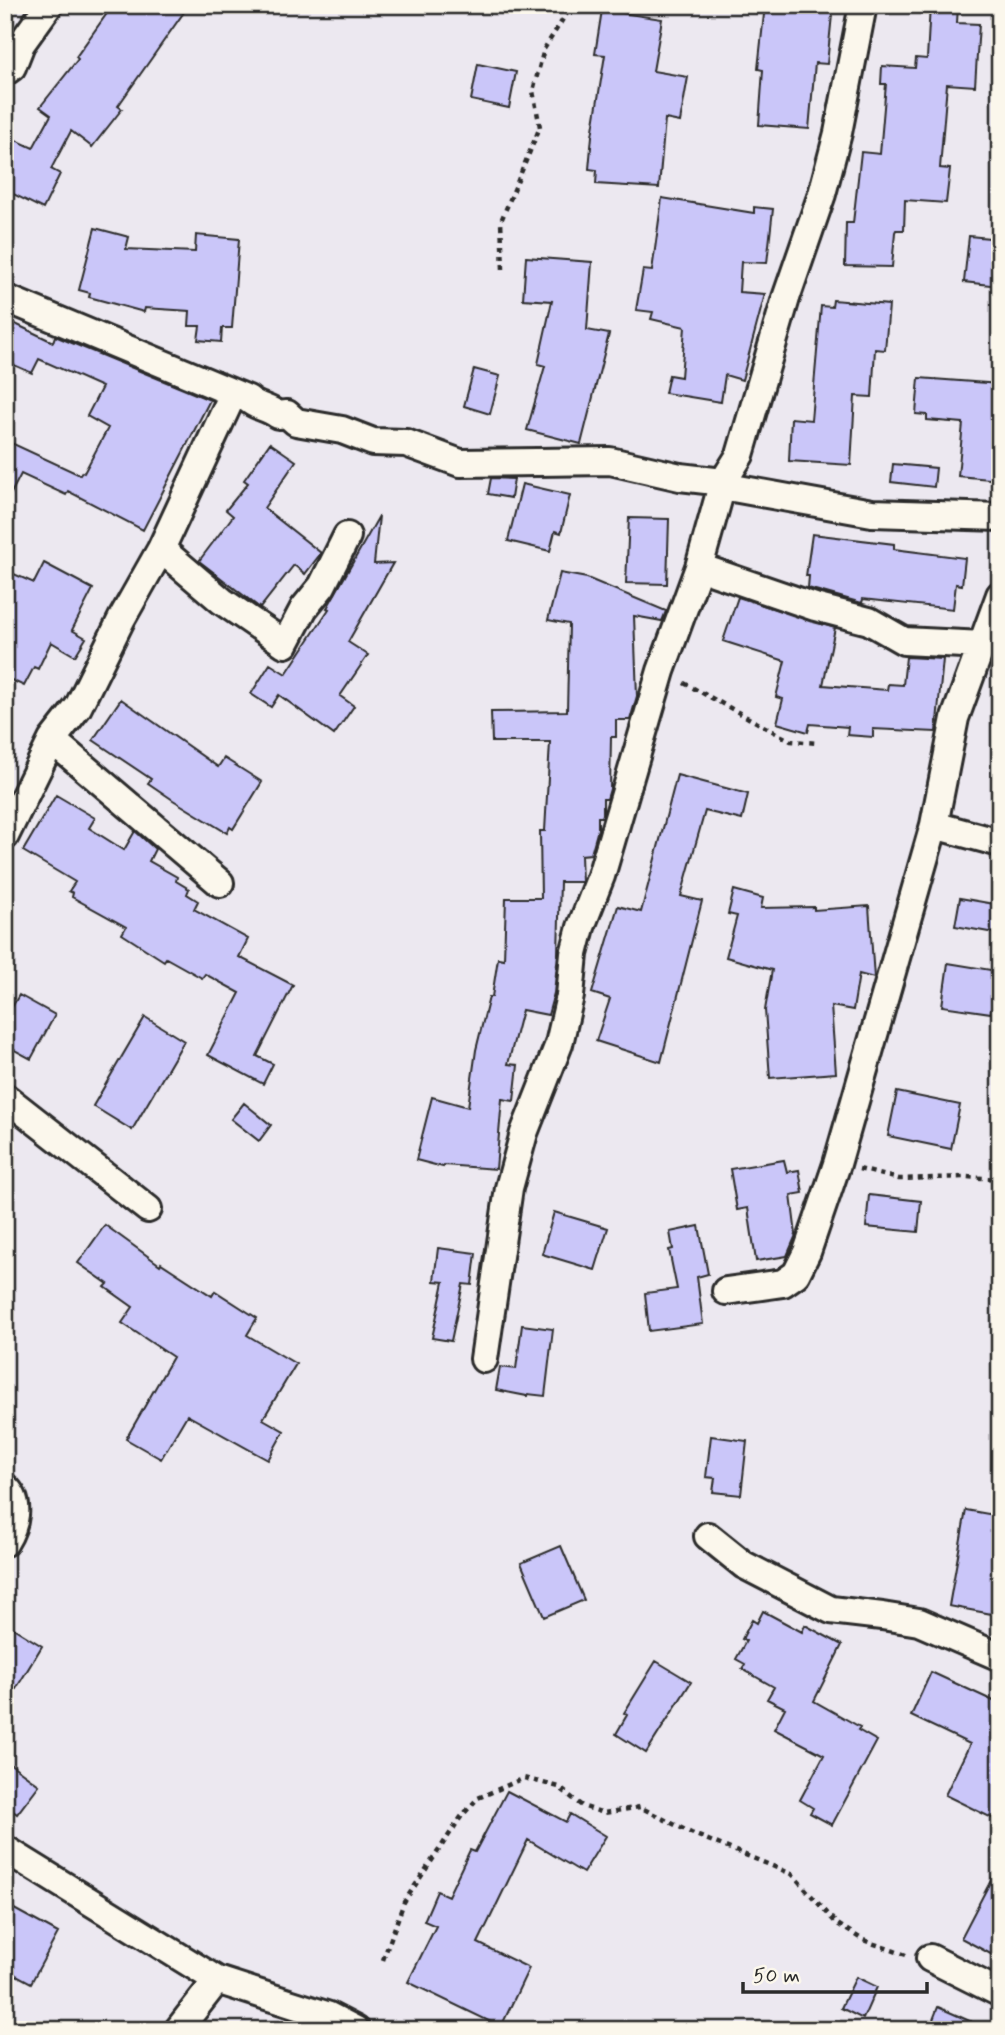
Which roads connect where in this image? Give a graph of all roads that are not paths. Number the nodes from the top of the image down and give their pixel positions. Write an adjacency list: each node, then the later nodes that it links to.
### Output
1 (49, 5): 3 (street)
2 (863, 5): 6 (street)
3 (5, 72)
4 (5, 298): 5 (street)
5 (233, 394): 6 (street); 9 (street)
6 (723, 482): 7 (street); 10 (street)
7 (1000, 517)
8 (347, 536): 9 (street)
9 (161, 549): 13 (street)
10 (699, 567): 12 (street); 21 (street)
11 (1000, 595): 12 (street)
12 (983, 645): 14 (street)
13 (52, 740): 15 (street); 17 (street)
14 (934, 825): 16 (street); 20 (street)
15 (5, 836)
16 (1000, 843)
17 (220, 883)
18 (5, 1097): 19 (street)
19 (148, 1209)
20 (726, 1291)
21 (484, 1359)
22 (5, 1488): 24 (street)
23 (708, 1536): 25 (street)
24 (5, 1542)
25 (1000, 1657)
26 (5, 1849): 28 (street)
27 (921, 1957): 29 (street)
28 (217, 1980): 30 (street); 31 (street)
29 (1000, 1993)
30 (178, 2030)
31 (356, 2030)

